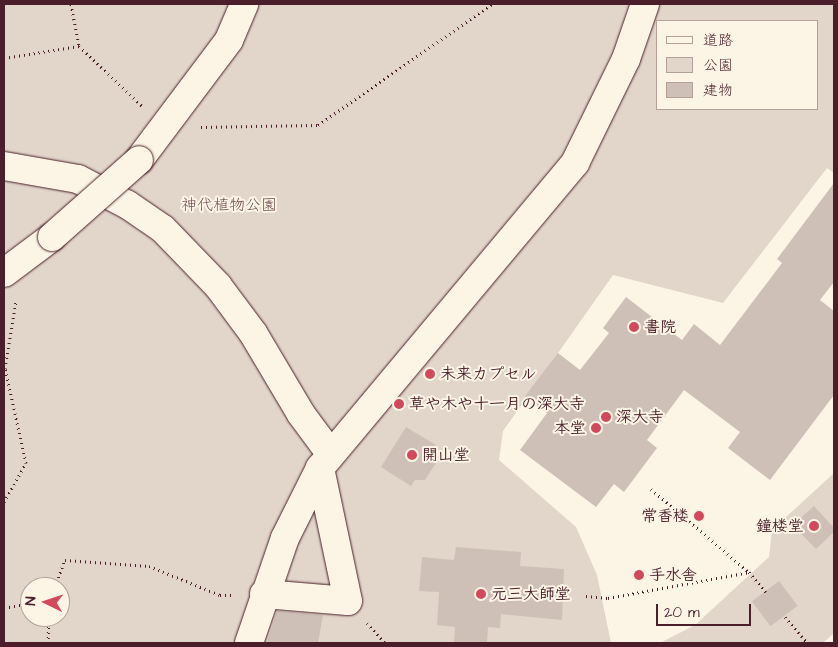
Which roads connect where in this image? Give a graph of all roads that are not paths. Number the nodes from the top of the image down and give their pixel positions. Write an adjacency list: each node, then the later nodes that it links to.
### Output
1 (244, 4): 4 (street, bridge)
2 (645, 4): 5 (street)
3 (4, 166): 5 (street)
4 (14, 265)
5 (325, 460): 6 (street); 6 (street)
6 (264, 594): 7 (street)
7 (249, 643)

